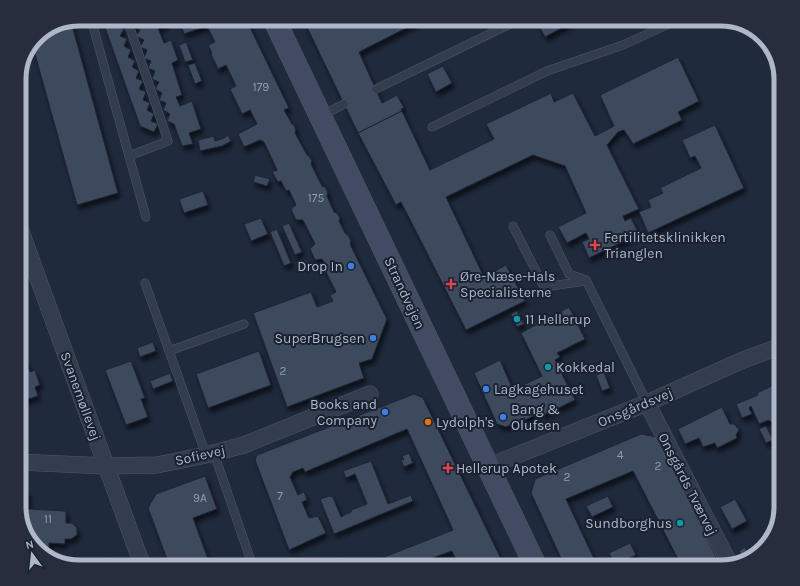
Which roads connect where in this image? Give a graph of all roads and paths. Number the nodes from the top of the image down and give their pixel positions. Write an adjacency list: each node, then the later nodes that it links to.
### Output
1 (93, 26): 10 (lane)
2 (129, 26): 10 (lane)
3 (277, 26): 8 (main road, Strandvejen)
4 (504, 26): 6 (lane)
5 (665, 26): 9 (lane)
6 (376, 89)
7 (344, 104): 8 (lane)
8 (320, 116): 25 (main road, Strandvejen)
9 (432, 127)
10 (129, 156): 11 (lane)
11 (146, 217)
12 (513, 226): 15 (lane)
13 (550, 235): 15 (lane)
14 (26, 245): 24 (street, Svanemøllevej)
15 (586, 280): 21 (lane)
16 (144, 283): 19 (lane)
17 (244, 324): 19 (lane)
18 (774, 349): 21 (street, Onsgårdsvej)
19 (169, 351): 22 (lane)
20 (370, 394): 22 (street, Sofievej)
21 (647, 403): 25 (street, Onsgårdsvej); 29 (street, Onsgårds Tværvej)
22 (210, 454): 24 (street, Sofievej); 27 (lane)
23 (26, 462): 24 (street, Sofievej)
24 (107, 466): 26 (street, Svanemøllevej)
25 (487, 467): 28 (main road, Strandvejen)
26 (141, 560)
27 (250, 560)
28 (533, 560)
29 (727, 560)

